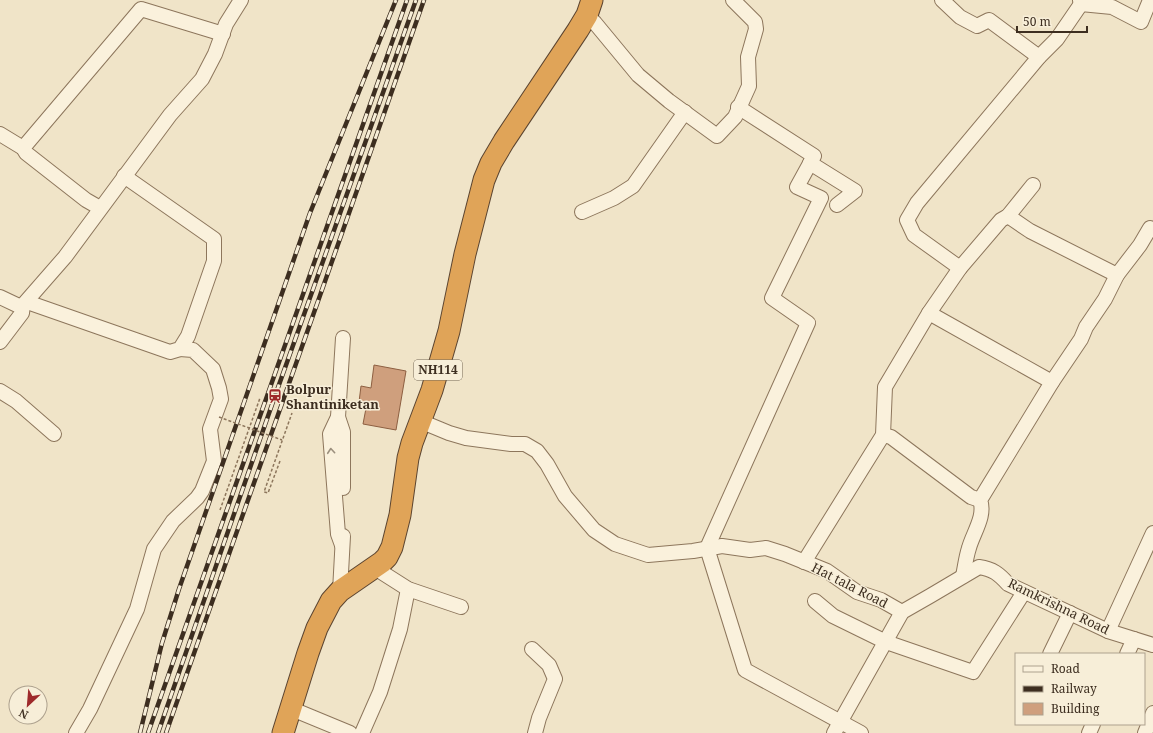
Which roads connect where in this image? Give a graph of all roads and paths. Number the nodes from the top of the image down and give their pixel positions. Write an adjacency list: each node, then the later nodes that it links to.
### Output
1 (241, 0): 8 (street)
2 (733, 0): 10 (street)
3 (942, 0): 9 (street)
4 (1150, 0): 6 (street)
5 (1080, 2): 6 (street); 9 (street)
6 (1113, 3)
7 (590, 8): 11 (street); 35 (highway, NH114)
8 (223, 34): 13 (street); 15 (street)
9 (1039, 57): 22 (street)
10 (738, 108): 11 (street); 14 (street)
11 (685, 112): 19 (street)
12 (0, 134): 13 (street)
13 (23, 148): 18 (street)
14 (810, 163): 17 (street); 44 (street)
15 (124, 176): 18 (street); 29 (street)
16 (1033, 185): 20 (street)
17 (837, 205)
18 (100, 208): 25 (street)
19 (582, 212)
20 (1008, 216): 22 (street); 23 (street)
21 (1150, 228): 23 (street)
22 (960, 268): 26 (street)
23 (1117, 275): 30 (street)
24 (0, 297): 25 (street)
25 (25, 303): 28 (street); 29 (street)
26 (929, 313): 30 (street); 38 (street)
27 (343, 338): 49 (street)
28 (0, 342)
29 (180, 349): 65 (street)
30 (1052, 382): 41 (street)
31 (0, 391): 37 (street)
32 (260, 398): 36 (path)
33 (292, 413): 39 (path)
34 (219, 417): 36 (path, bridge)
35 (420, 421): 44 (street, Hat tala Road); 46 (highway, NH114)
36 (249, 428): 39 (path, bridge); 42 (path)
37 (54, 434)
38 (883, 435): 41 (street); 45 (street)
39 (282, 440): 40 (path)
40 (280, 461)
41 (980, 500): 47 (street)
42 (220, 510)
43 (1153, 534): 55 (street)
44 (707, 548): 45 (street, Hat tala Road); 64 (street)
45 (804, 562): 53 (street, Hat tala Road)
46 (375, 568): 48 (street); 49 (highway, NH114)
47 (963, 576): 50 (street, Ramkrishna Road); 53 (street, Ramkrishna Road)
48 (408, 589): 52 (street); 68 (street)
49 (340, 591): 62 (highway, NH114)
50 (1024, 592): 54 (street, Ramkrishna Road); 57 (street)
51 (815, 601): 57 (street)
52 (461, 607)
53 (902, 612): 57 (street)
54 (1070, 613): 55 (street, Ramkrishna Road); 60 (street)
55 (1108, 631): 56 (street, Ramkrishna Road)
56 (1134, 639): 58 (street, Ramkrishna Road); 61 (street)
57 (886, 642): 64 (street)
58 (1153, 645)
59 (532, 649): 69 (street)
60 (1050, 653)
61 (1127, 653)
62 (292, 709): 66 (highway, NH114); 67 (street)
63 (1153, 713): 71 (street)
64 (838, 727): 70 (street)
65 (76, 733)
66 (283, 733)
67 (350, 733)
68 (362, 733)
69 (534, 733)
70 (861, 733)
71 (1145, 733)

